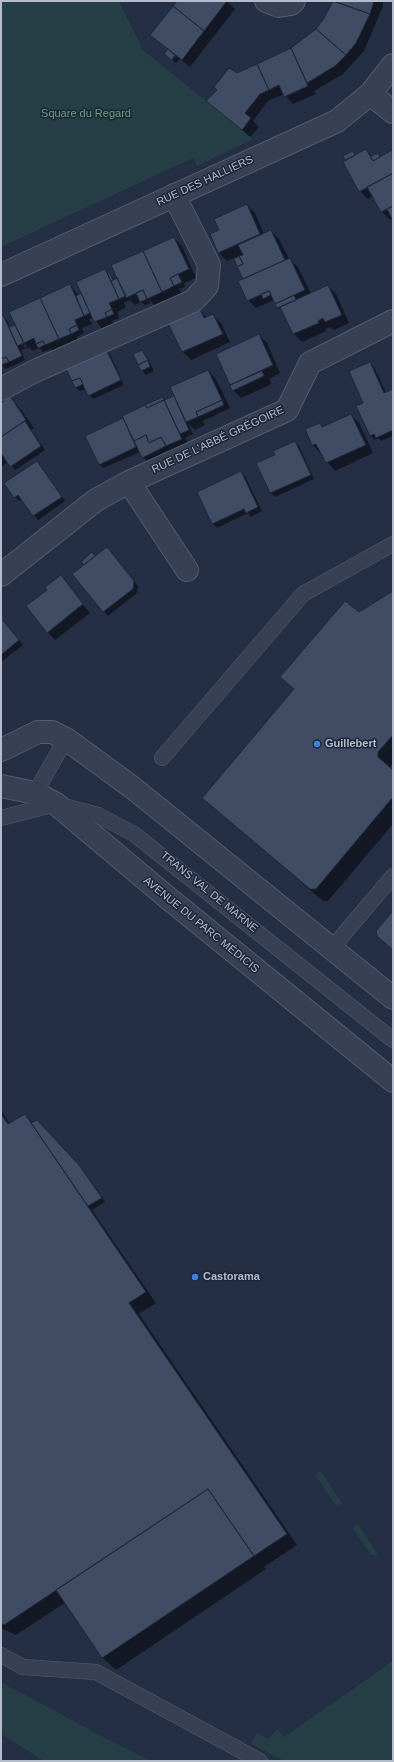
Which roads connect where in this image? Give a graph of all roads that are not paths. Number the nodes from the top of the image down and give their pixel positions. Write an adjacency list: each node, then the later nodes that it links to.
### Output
1 (266, 1): 2 (street)
2 (294, 1)
3 (393, 65): 4 (street, RUE DES HALLIERS)
4 (370, 94): 5 (street); 6 (street, RUE DES HALLIERS)
5 (393, 112)
6 (174, 195): 7 (street, RUE DES HALLIERS); 9 (street)
7 (1, 275)
8 (393, 321): 10 (street, RUE DE L'ABBÉ GRÉGOIRE)
9 (1, 389)
10 (129, 482): 12 (street); 13 (street, RUE DE L'ABBÉ GRÉGOIRE)
11 (393, 544): 16 (lane)
12 (187, 570)
13 (1, 575)
14 (66, 738): 15 (street); 18 (lane); 22 (street)
15 (1, 750)
16 (162, 758)
17 (1, 786): 18 (street, AVENUE DU PARC MÉDICIS)
18 (35, 793): 19 (street, AVENUE DU PARC MÉDICIS)
19 (56, 804): 20 (lane, TRANS VAL DE MARNE); 24 (lane, TRANS VAL DE MARNE); 25 (street, AVENUE DU PARC MÉDICIS)
20 (1, 818)
21 (393, 876): 22 (lane)
22 (332, 948): 23 (street)
23 (393, 998)
24 (393, 1040)
25 (393, 1081)
26 (1, 1655): 27 (lane)
27 (260, 1761)

